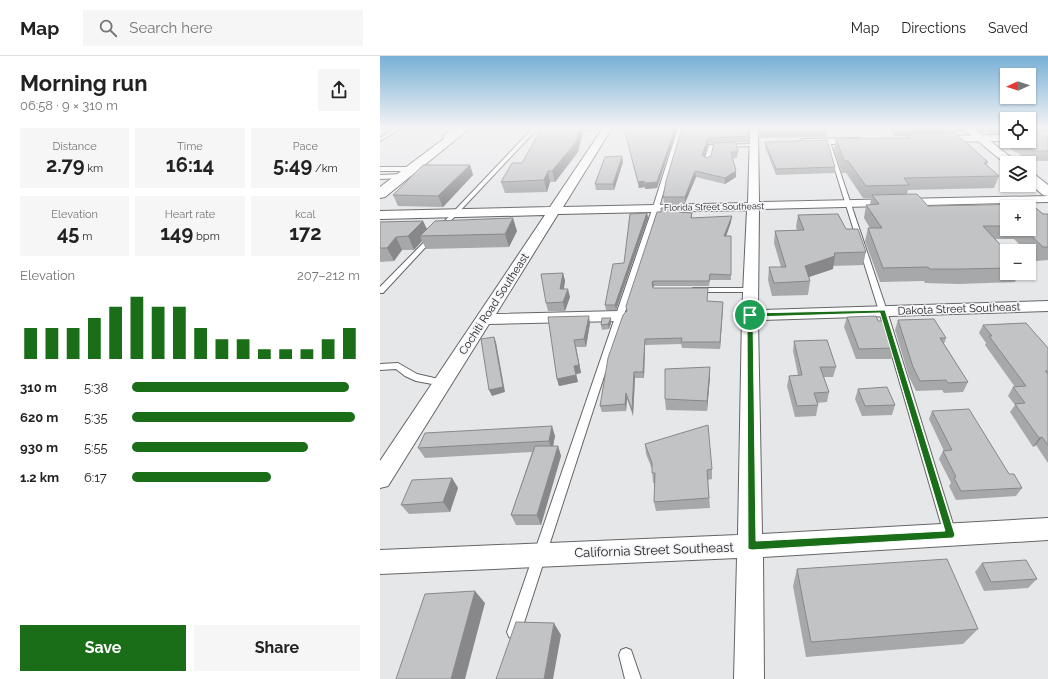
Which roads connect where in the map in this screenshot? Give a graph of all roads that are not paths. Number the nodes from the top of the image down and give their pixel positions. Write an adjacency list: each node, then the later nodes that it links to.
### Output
1 (427, 157): 10 (main road)
2 (509, 157): 20 (lane)
3 (589, 157): 19 (street, Cochiti Road Southeast)
4 (671, 157): 18 (lane)
5 (708, 157): 9 (lane)
6 (755, 157): 17 (street)
7 (833, 157): 16 (lane)
8 (405, 158): 11 (main road)
9 (707, 161)
10 (408, 172): 11 (lane); 11 (lane); 14 (main road)
11 (382, 173)
12 (1036, 183): 13 (main road)
13 (1048, 192)
14 (380, 194)
15 (1048, 199): 16 (street, Florida Street Southeast)
16 (849, 204): 17 (street, Florida Street Southeast); 26 (lane)
17 (754, 206): 18 (street, Florida Street Southeast); 23 (street)
18 (655, 208): 19 (street, Florida Street Southeast); 28 (lane)
19 (554, 211): 20 (street, Florida Street Southeast); 29 (street, Cochiti Road Southeast)
20 (456, 213): 21 (street, Florida Street Southeast); 24 (lane)
21 (380, 215)
22 (686, 290): 23 (lane)
23 (750, 290): 27 (street)
24 (380, 291)
25 (1048, 306): 26 (street, Dakota Street Southeast)
26 (883, 311): 27 (street, Dakota Street Southeast); 34 (lane)
27 (750, 315): 35 (street)
28 (619, 316): 29 (street); 36 (lane)
29 (485, 318): 31 (street, Cochiti Road Southeast)
30 (380, 367): 31 (lane)
31 (443, 383): 32 (street, Cochiti Road Southeast)
32 (380, 479)
33 (1048, 530): 34 (street, California Street Southeast)
34 (950, 535): 35 (street, California Street Southeast)
35 (752, 546): 36 (street, California Street Southeast); 41 (street)
36 (541, 554): 37 (street, California Street Southeast); 38 (lane)
37 (380, 562)
38 (510, 643)
39 (626, 655): 40 (lane)
40 (633, 679)
41 (749, 679)

